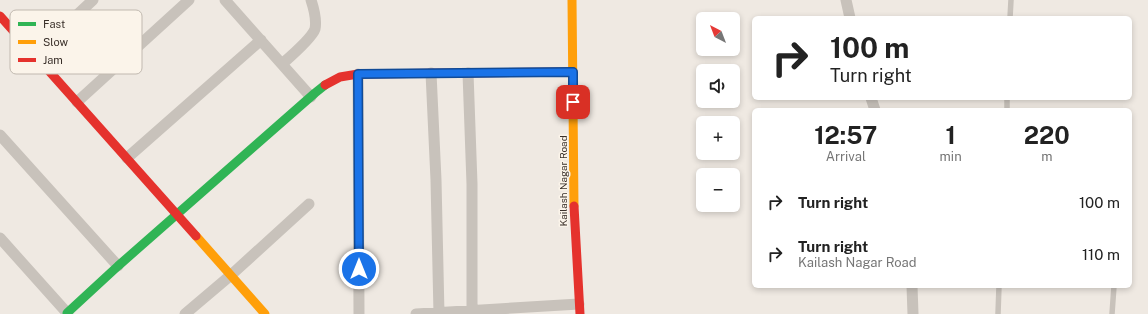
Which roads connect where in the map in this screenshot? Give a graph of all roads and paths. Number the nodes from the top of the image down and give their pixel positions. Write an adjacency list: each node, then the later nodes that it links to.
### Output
1 (93, 0): 8 (street)
2 (189, 0): 14 (street)
3 (225, 0): 13 (street)
4 (311, 0): 15 (street)
5 (572, 0): 16 (street, Kailash Nagar Road)
6 (846, 0): 10 (street)
7 (1011, 0): 11 (lane)
8 (82, 10)
9 (0, 16): 12 (street)
10 (850, 16)
11 (1010, 16)
12 (10, 27)
13 (261, 40): 15 (street); 25 (street)
14 (142, 43)
15 (282, 64): 22 (street)
16 (573, 72): 18 (street); 34 (street, Kailash Nagar Road)
17 (431, 73): 18 (street); 21 (street); 36 (street)
18 (468, 73): 35 (street)
19 (52, 74): 23 (street)
20 (108, 74): 23 (street)
21 (358, 74): 22 (street); 40 (street)
22 (311, 96): 27 (street)
23 (77, 102): 25 (street)
24 (0, 135): 29 (street)
25 (127, 158): 27 (street)
26 (309, 204): 30 (street)
27 (178, 214): 29 (street); 30 (street)
28 (0, 238): 37 (street)
29 (118, 266): 37 (street)
30 (231, 274): 38 (street); 39 (street)
31 (912, 288): 42 (street)
32 (999, 288): 43 (lane)
33 (1114, 288): 44 (lane)
34 (580, 309): 35 (street)
35 (472, 312): 36 (street)
36 (439, 313): 41 (street)
37 (68, 314)
38 (185, 314)
39 (265, 314)
40 (359, 314)
41 (416, 314)
42 (913, 314)
43 (998, 314)
44 (1112, 314)

